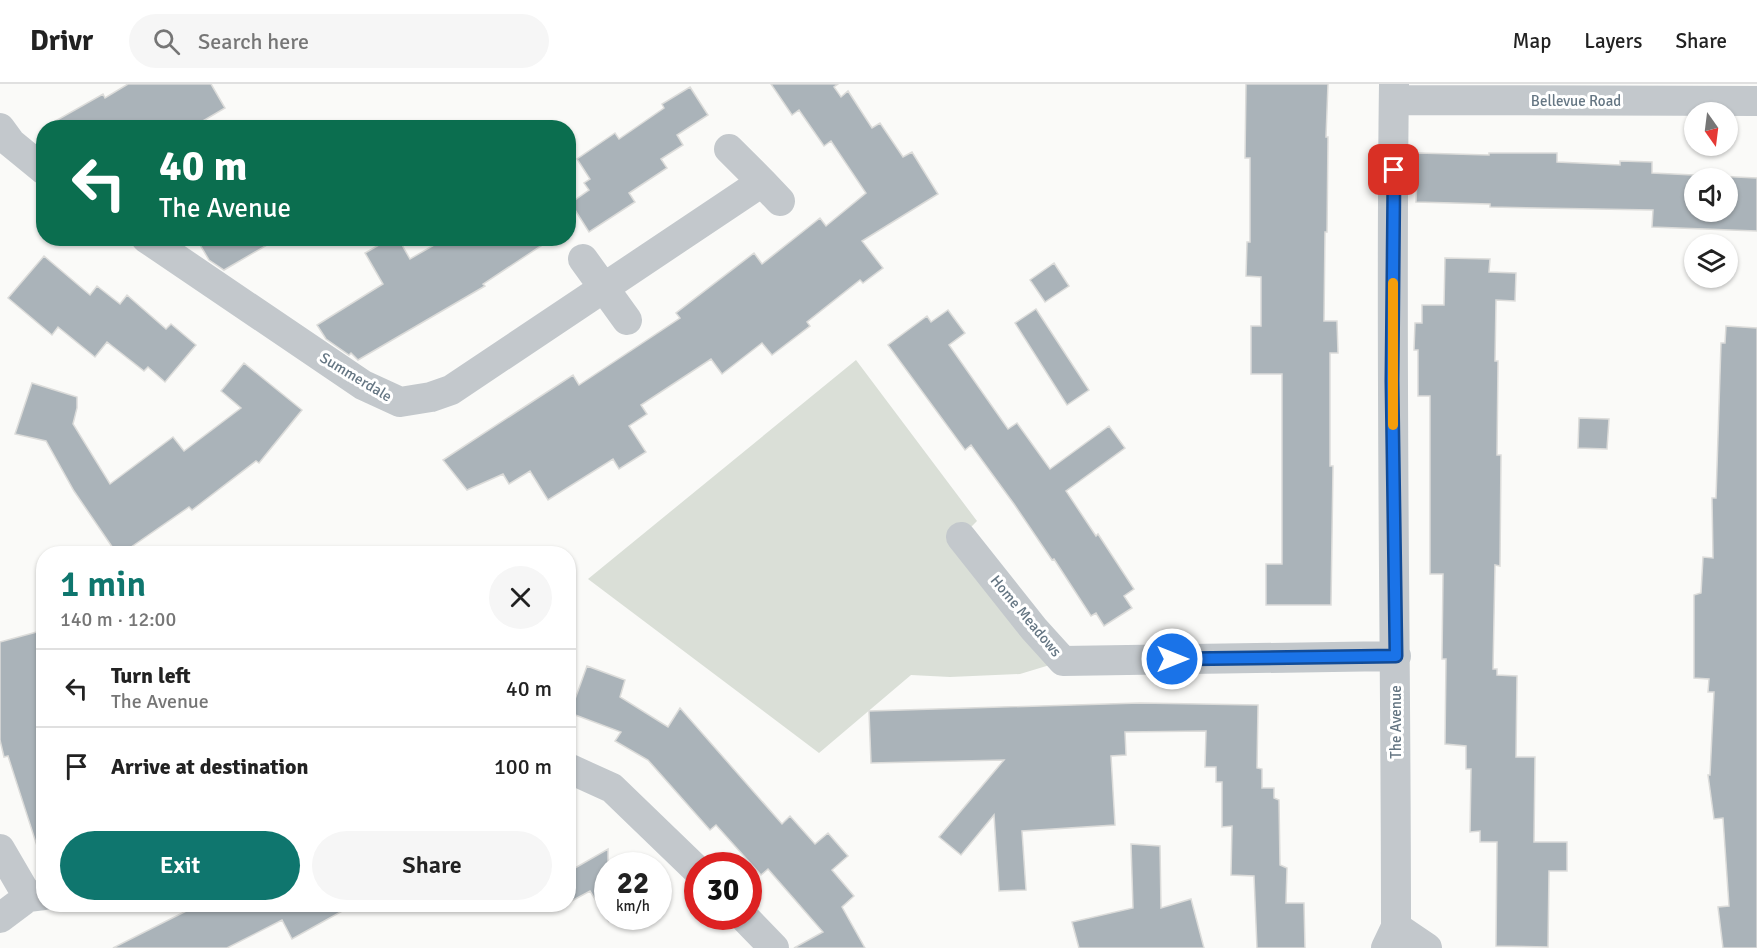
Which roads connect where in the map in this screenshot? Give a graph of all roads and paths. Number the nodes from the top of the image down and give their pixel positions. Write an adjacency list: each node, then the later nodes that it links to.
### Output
1 (1394, 92): 2 (street, Bellevue Road); 11 (street, The Avenue)
2 (1757, 101)
3 (0, 128): 5 (street)
4 (729, 149): 8 (street, Summerdale)
5 (36, 164)
6 (158, 246): 8 (street, Summerdale)
7 (583, 259): 8 (street)
8 (605, 288): 9 (street)
9 (627, 320)
10 (962, 537): 11 (street, Home Meadows)
11 (1396, 656): 18 (street, The Avenue)
12 (576, 772): 14 (street)
13 (0, 849): 15 (street)
14 (684, 857)
15 (36, 896): 16 (street)
16 (0, 918)
17 (757, 930): 19 (street)
18 (1391, 938): 20 (street)
19 (774, 948)
20 (1427, 948)

